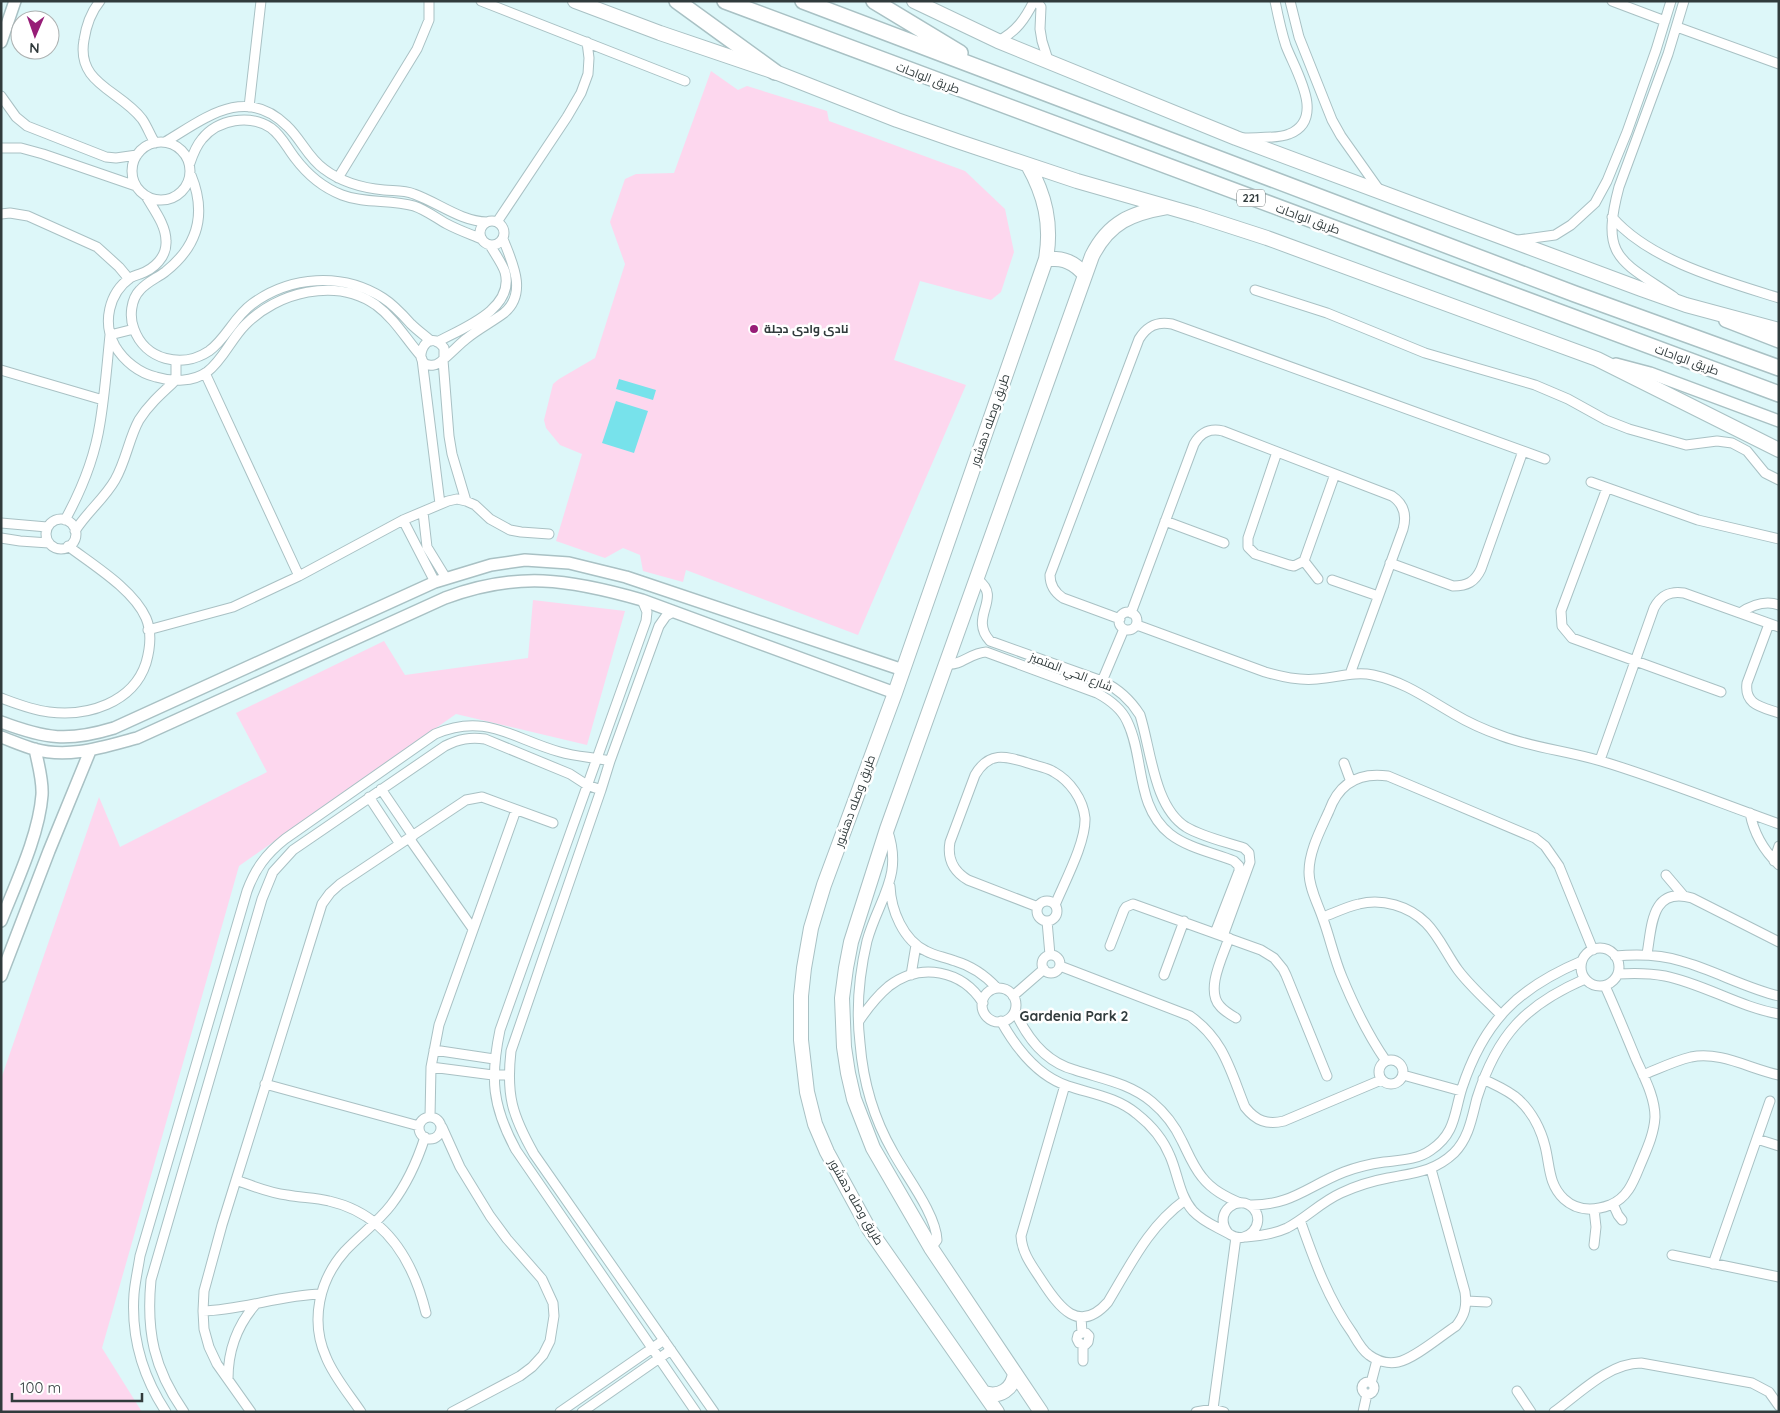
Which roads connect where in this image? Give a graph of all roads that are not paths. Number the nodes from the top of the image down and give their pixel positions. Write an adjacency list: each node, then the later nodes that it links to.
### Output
1 (15, 1): 21 (street)
2 (100, 1): 38 (street)
3 (260, 1): 31 (street)
4 (429, 1): 44 (street)
5 (482, 1): 22 (street)
6 (576, 1): 27 (main road)
7 (677, 1): 27 (highway)
8 (725, 1): 78 (highway, طريق الواحات / 221)
9 (803, 1): 28 (highway, طريق الواحات / 221)
10 (874, 1): 28 (highway)
11 (914, 1): 20 (main road)
12 (1034, 1): 20 (street); 25 (street)
13 (1275, 1): 36 (street)
14 (1290, 1): 46 (street)
15 (1612, 1): 18 (street)
16 (1671, 1): 18 (street)
17 (1684, 1): 19 (street)
18 (1664, 21): 23 (street)
19 (1677, 27): 24 (street); 26 (street)
20 (998, 41): 25 (main road)
21 (1, 42)
22 (587, 42): 29 (street); 53 (street)
23 (1656, 50): 24 (street); 32 (street)
24 (1668, 54): 33 (street)
25 (1049, 63): 36 (main road)
26 (1779, 64)
27 (775, 72): 42 (main road)
28 (991, 72): 74 (highway, طريق الواحات / 221)
29 (685, 81)
30 (1, 96): 40 (street)
31 (248, 107): 34 (street); 37 (street)
32 (1634, 111): 33 (street); 55 (street)
33 (1644, 115): 52 (street)
34 (288, 127): 35 (street); 44 (street)
35 (279, 136): 41 (street); 50 (street)
36 (1236, 138): 46 (main road)
37 (165, 142): 38 (street); 41 (street)
38 (155, 143): 40 (street)
39 (1, 148): 45 (street)
40 (137, 155): 45 (street)
41 (190, 163): 43 (street)
42 (1028, 165): 49 (main road); 57 (main road, طريق وصله دهشور)
43 (191, 175): 47 (street); 65 (street)
44 (338, 178): 48 (street)
45 (136, 186): 47 (street)
46 (1380, 191): 55 (main road)
47 (146, 196): 59 (street)
48 (427, 199): 50 (street); 53 (street)
49 (1167, 207): 58 (main road); 72 (main road)
50 (421, 208): 56 (street)
51 (1, 214): 59 (street)
52 (1612, 217): 62 (street); 63 (street)
53 (492, 222): 54 (street); 56 (street)
54 (503, 239): 56 (street); 71 (street)
55 (1514, 241): 63 (main road)
56 (486, 242): 68 (street)
57 (1046, 259): 58 (main road); 132 (main road, طريق وصله دهشور)
58 (1085, 275): 109 (main road)
59 (129, 279): 67 (street)
60 (1255, 290): 86 (street)
61 (263, 297): 64 (street); 68 (street); 73 (street)
62 (1779, 298)
63 (1686, 304): 66 (main road); 69 (street)
64 (269, 306): 70 (street); 76 (street)
65 (134, 329): 67 (street); 73 (street)
66 (1779, 330)
67 (110, 334): 77 (street); 79 (street)
68 (434, 341): 70 (street); 71 (street)
69 (1779, 342)
70 (421, 357): 71 (street); 90 (street)
71 (444, 358): 89 (street)
72 (1597, 359): 80 (street); 81 (main road)
73 (176, 361): 77 (street)
74 (1779, 368)
75 (1, 370): 79 (street)
76 (205, 373): 77 (street); 106 (street)
77 (176, 380): 97 (street)
78 (1779, 394)
79 (103, 400): 92 (street)
80 (1779, 421)
81 (1779, 450)
82 (1522, 451): 84 (street); 105 (street); 120 (street)
83 (1277, 452): 85 (street); 94 (street); 104 (street)
84 (1545, 459)
85 (1336, 474): 104 (street); 105 (street)
86 (1779, 480)
87 (1592, 482): 88 (street)
88 (1607, 488): 100 (street); 130 (street)
89 (466, 501): 90 (street); 98 (street)
90 (440, 504): 91 (street)
91 (423, 512): 93 (street); 107 (street)
92 (64, 520): 96 (street); 97 (street)
93 (403, 520): 106 (street); 111 (street)
94 (1166, 521): 102 (street); 118 (street)
95 (1, 522): 96 (street)
96 (48, 528): 101 (street)
97 (75, 531): 103 (street)
98 (549, 534)
99 (1, 538): 101 (street)
100 (1779, 539)
101 (49, 543): 103 (street)
102 (1224, 543)
103 (68, 546): 125 (street)
104 (1304, 561): 108 (street)
105 (1390, 563): 113 (street)
106 (299, 576): 125 (street)
107 (446, 578): 111 (street); 112 (street); 126 (street)
108 (1318, 579)
109 (978, 580): 127 (street); 131 (main road)
110 (1332, 580): 113 (street)
111 (435, 582): 114 (street); 134 (street)
112 (456, 594): 114 (street); 115 (street)
113 (1378, 596): 133 (street)
114 (444, 598): 140 (street)
115 (642, 600): 117 (street); 148 (street)
116 (1779, 605): 119 (street)
117 (673, 612): 128 (street); 150 (street)
118 (1132, 613): 120 (street); 122 (street)
119 (1740, 613): 121 (street); 130 (street)
120 (1120, 619): 124 (street)
121 (1769, 624): 123 (street); 141 (street)
122 (1137, 625): 124 (street); 133 (street)
123 (1779, 627)
124 (1124, 629): 135 (street)
125 (148, 630): 139 (street)
126 (791, 631): 128 (street); 132 (street)
127 (990, 641): 129 (street); 135 (street, شارع الحي المتميز)
128 (783, 652): 137 (street)
129 (986, 652): 131 (street); 138 (street, شارع الحي المتميز)
130 (1635, 661): 136 (street); 149 (street)
131 (947, 664): 161 (main road)
132 (903, 670): 137 (main road, طريق وصله دهشور)
133 (1350, 674): 149 (street)
134 (218, 680): 140 (street); 142 (street)
135 (1102, 681): 138 (street); 144 (street, شارع الحي المتميز)
136 (1721, 692)
137 (895, 693): 259 (main road, طريق وصله دهشور)
138 (1097, 693): 147 (street, شارع الحي المتميز)
139 (1, 698)
140 (226, 699): 146 (street)
141 (1779, 714)
142 (1, 722)
143 (1, 738): 145 (street)
144 (1149, 749): 147 (street); 169 (street, شارع الحي المتميز)
145 (35, 750): 146 (street); 173 (street)
146 (90, 751): 191 (street)
147 (1136, 753): 169 (street, شارع الحي المتميز)
148 (597, 758): 150 (street); 153 (street); 262 (street)
149 (1600, 760): 158 (street)
150 (610, 762): 155 (street)
151 (1344, 762): 152 (street)
152 (1351, 782): 172 (street); 181 (street)
153 (587, 785): 154 (street); 155 (street); 205 (street)
154 (381, 789): 156 (street); 162 (street)
155 (602, 790): 210 (street)
156 (369, 797): 163 (street); 263 (street)
157 (516, 810): 159 (street); 162 (street); 176 (street)
158 (1750, 813): 160 (street); 165 (street)
159 (553, 823)
160 (1779, 824)
161 (887, 829): 167 (street); 239 (main road)
162 (411, 837): 163 (street); 176 (street)
163 (400, 844): 216 (street)
164 (1779, 846): 165 (street)
165 (1776, 863)
166 (1666, 875): 168 (street)
167 (889, 884): 179 (street); 203 (street)
168 (1683, 895): 178 (street); 182 (street)
169 (1230, 903): 177 (street, شارع الحي المتميز)
170 (1055, 905): 171 (street); 171 (street); 174 (street)
171 (1038, 907): 174 (street)
172 (1323, 917): 199 (street); 206 (street)
173 (1, 921)
174 (1047, 921): 183 (street)
175 (1184, 921): 177 (street); 180 (street); 190 (street)
176 (473, 929): 204 (street)
177 (1222, 936): 201 (street, شارع الحي المتميز); 213 (street)
178 (1779, 942)
179 (916, 945): 189 (street); 194 (street)
180 (1110, 946)
181 (1593, 950): 184 (street); 185 (street)
182 (1647, 954): 184 (street); 196 (street)
183 (1050, 955): 186 (street); 187 (street)
184 (1615, 956): 188 (street)
185 (1582, 961): 192 (street); 199 (street)
186 (1060, 966): 187 (street); 215 (street)
187 (1044, 969): 195 (street)
188 (1618, 974): 193 (street); 200 (street)
189 (911, 975): 197 (street); 203 (street)
190 (1164, 975)
191 (1, 976)
192 (1585, 979): 193 (street); 214 (street)
193 (1605, 986): 212 (street)
194 (997, 988): 195 (street); 197 (street)
195 (1013, 996): 198 (street)
196 (1779, 996)
197 (983, 1003): 202 (street)
198 (1015, 1010): 202 (street); 229 (street)
199 (1500, 1014): 218 (street)
200 (1779, 1014)
201 (1236, 1018)
202 (1001, 1021): 217 (street)
203 (858, 1022): 239 (street)
204 (434, 1050): 205 (street); 207 (street)
205 (494, 1059): 209 (street)
206 (1386, 1060): 211 (street); 215 (street)
207 (431, 1067): 209 (street); 220 (street)
208 (1779, 1074): 212 (street)
209 (493, 1075): 210 (street); 251 (street)
210 (508, 1075): 250 (street)
211 (1403, 1075): 215 (street); 218 (street)
212 (1643, 1075): 230 (street)
213 (1327, 1076)
214 (1483, 1079): 226 (street); 232 (street)
215 (1381, 1080)
216 (265, 1084): 221 (street); 227 (street)
217 (1066, 1085): 228 (street); 249 (street)
218 (1461, 1091): 231 (street)
219 (1770, 1101): 224 (street)
220 (430, 1116): 221 (street); 222 (street)
221 (420, 1126): 223 (street)
222 (442, 1127): 223 (street); 266 (street)
223 (426, 1137): 235 (street)
224 (1757, 1139): 225 (street); 241 (street)
225 (1779, 1146)
226 (1431, 1169): 233 (street); 244 (street)
227 (236, 1180): 235 (street); 247 (street)
228 (1185, 1200): 236 (street); 249 (street)
229 (1240, 1203): 231 (street); 236 (street)
230 (1613, 1204): 232 (street); 234 (street)
231 (1249, 1205): 237 (street)
232 (1594, 1209): 238 (street)
233 (1300, 1220): 237 (street); 254 (street)
234 (1622, 1220)
235 (376, 1223): 243 (street); 248 (street)
236 (1232, 1235): 237 (street); 261 (street)
237 (1246, 1237)
238 (1594, 1245)
239 (931, 1248): 256 (main road)
240 (1672, 1255): 241 (street)
241 (1713, 1264): 242 (street)
242 (1779, 1277)
243 (321, 1294): 246 (street); 265 (street)
244 (1466, 1301): 245 (street); 254 (street)
245 (1487, 1302)
246 (255, 1305): 247 (street); 257 (street)
247 (203, 1311): 257 (street)
248 (426, 1312)
249 (1081, 1317): 255 (street)
250 (664, 1340): 251 (street); 252 (street)
251 (652, 1349): 253 (street); 267 (street)
252 (671, 1350): 253 (street); 270 (street)
253 (659, 1358): 268 (street); 269 (street)
254 (1377, 1360): 275 (street)
255 (1084, 1361)
256 (1014, 1373): 259 (main road); 272 (main road)
257 (228, 1380): 264 (street)
258 (1517, 1391): 276 (street)
259 (984, 1393): 271 (main road, طريق وصله دهشور)
260 (1779, 1406): 277 (street)
261 (1212, 1409): 273 (street); 274 (street)
262 (166, 1412)
263 (184, 1412)
264 (251, 1412)
265 (361, 1412)
266 (452, 1412)
267 (560, 1412)
268 (582, 1412)
269 (696, 1412)
270 (714, 1412)
271 (997, 1412)
272 (1041, 1412)
273 (1196, 1412)
274 (1224, 1412)
275 (1363, 1412)
276 (1532, 1412)
277 (1554, 1412)

